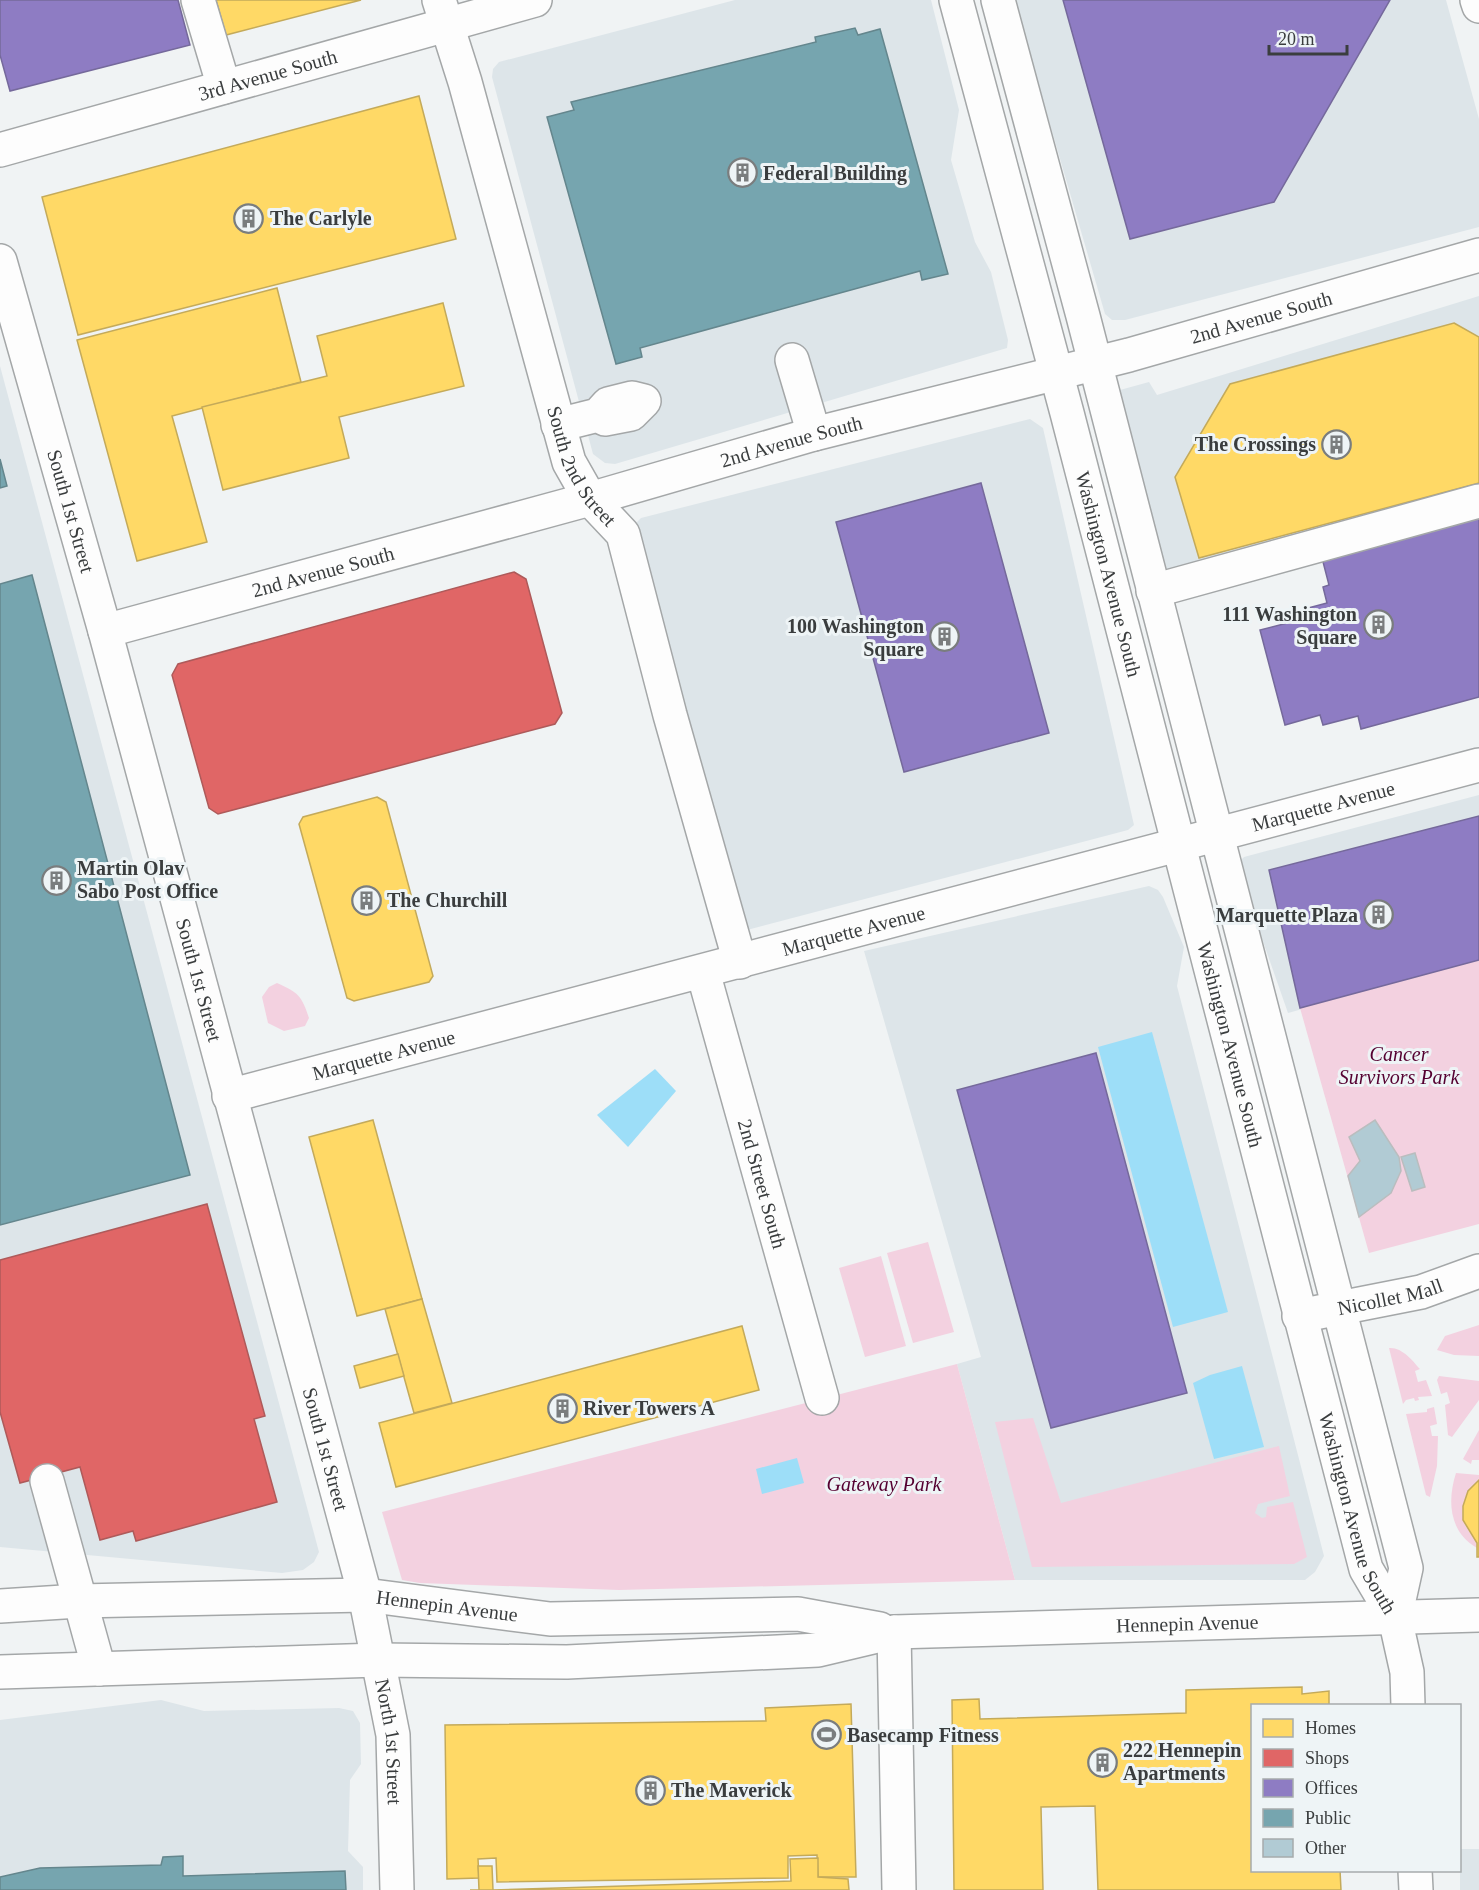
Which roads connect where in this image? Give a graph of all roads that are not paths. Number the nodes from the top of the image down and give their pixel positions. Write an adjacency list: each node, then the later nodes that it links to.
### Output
1 (198, 0): 8 (main road)
2 (535, 0): 7 (main road, 3rd Avenue South)
3 (956, 0): 14 (main road, Washington Avenue South)
4 (998, 0): 13 (main road, Washington Avenue South)
5 (1477, 0): 6 (main road)
6 (1479, 6)
7 (443, 12): 8 (main road, 3rd Avenue South); 16 (main road, South 2nd Street)
8 (224, 87): 9 (main road, 3rd Avenue South)
9 (0, 150)
10 (1479, 255): 13 (main road, 2nd Avenue South)
11 (0, 261): 21 (main road, South 1st Street)
12 (792, 360): 17 (main road)
13 (1094, 364): 14 (main road, 2nd Avenue South); 20 (main road, Washington Avenue South)
14 (1056, 373): 17 (main road, 2nd Avenue South); 24 (main road, Washington Avenue South)
15 (598, 415): 16 (main road)
16 (558, 425): 18 (main road, South 2nd Street)
17 (814, 434): 18 (main road, 2nd Avenue South)
18 (590, 499): 21 (main road, 2nd Avenue South); 25 (main road, South 2nd Street)
19 (1479, 501): 20 (main road)
20 (1153, 591): 23 (main road, Washington Avenue South)
21 (105, 631): 27 (main road, South 1st Street)
22 (1479, 765): 23 (main road, Marquette Avenue)
23 (1216, 833): 24 (main road, Marquette Avenue); 29 (main road, Washington Avenue South)
24 (1177, 845): 25 (main road, Marquette Avenue); 30 (main road, Washington Avenue South)
25 (740, 962): 26 (main road, Marquette Avenue)
26 (703, 972): 27 (main road, Marquette Avenue); 31 (main road, 2nd Street South)
27 (229, 1096): 33 (main road, South 1st Street)
28 (1479, 1272): 29 (main road, Nicollet Mall)
29 (1338, 1308): 30 (main road, Nicollet Mall); 37 (main road, Washington Avenue South)
30 (1299, 1316): 37 (main road, Washington Avenue South)
31 (822, 1398)
32 (48, 1481): 34 (main road)
33 (365, 1595): 34 (main road, Hennepin Avenue); 38 (main road, Hennepin Avenue); 39 (main road, North 1st Street)
34 (80, 1601): 35 (main road, Hennepin Avenue); 40 (main road)
35 (8, 1606)
36 (1479, 1615): 37 (main road, Hennepin Avenue)
37 (1395, 1618): 38 (main road, Hennepin Avenue); 42 (main road)
38 (894, 1632): 39 (main road, Hennepin Avenue); 45 (main road)
39 (378, 1660): 40 (main road, Hennepin Avenue); 44 (main road, North 1st Street)
40 (99, 1669): 41 (main road, Hennepin Avenue)
41 (9, 1671)
42 (1408, 1704)
43 (1415, 1872): 46 (main road)
44 (397, 1890)
45 (899, 1890)
46 (1416, 1890)

